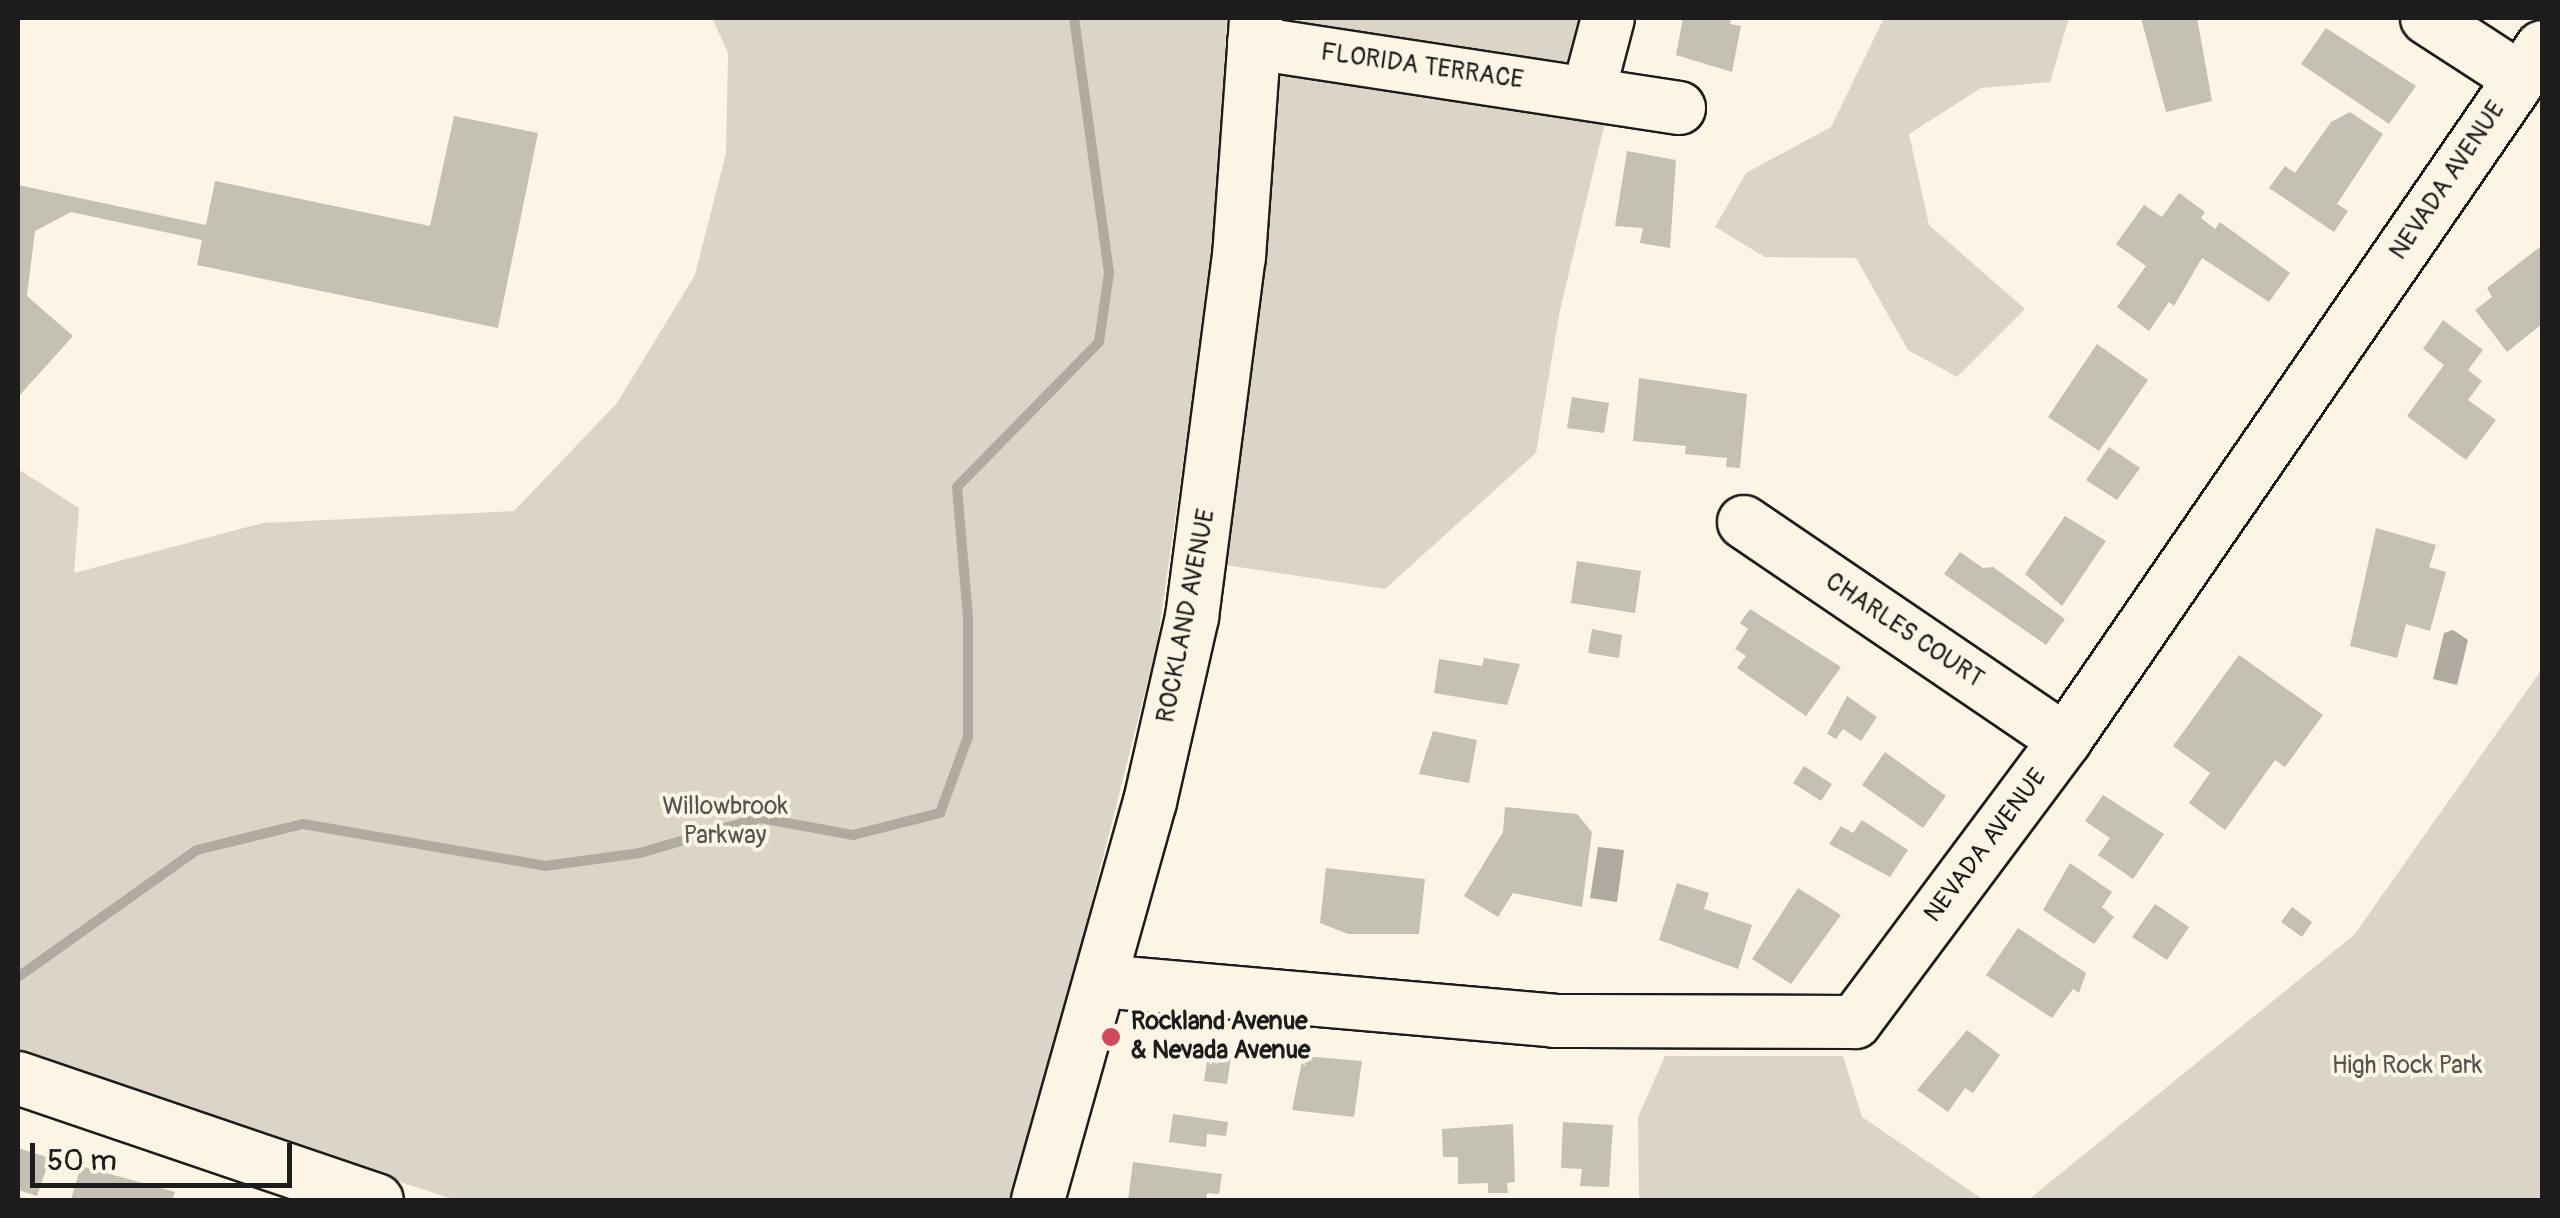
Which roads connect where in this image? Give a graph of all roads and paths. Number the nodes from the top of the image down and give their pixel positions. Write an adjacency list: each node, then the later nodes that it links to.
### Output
1 (1608, 18): 5 (street)
2 (2427, 18): 4 (street)
3 (1255, 30): 5 (street, FLORIDA TERRACE); 9 (street, ROCKLAND AVENUE)
4 (2530, 62): 8 (street, NEVADA AVENUE)
5 (1589, 90): 6 (street, FLORIDA TERRACE)
6 (1679, 108)
7 (1744, 522): 8 (street, CHARLES COURT)
8 (2065, 740): 9 (street, NEVADA AVENUE)
9 (1101, 981): 12 (street, ROCKLAND AVENUE)
10 (18, 1078): 11 (street)
11 (378, 1200)
12 (1038, 1200)

